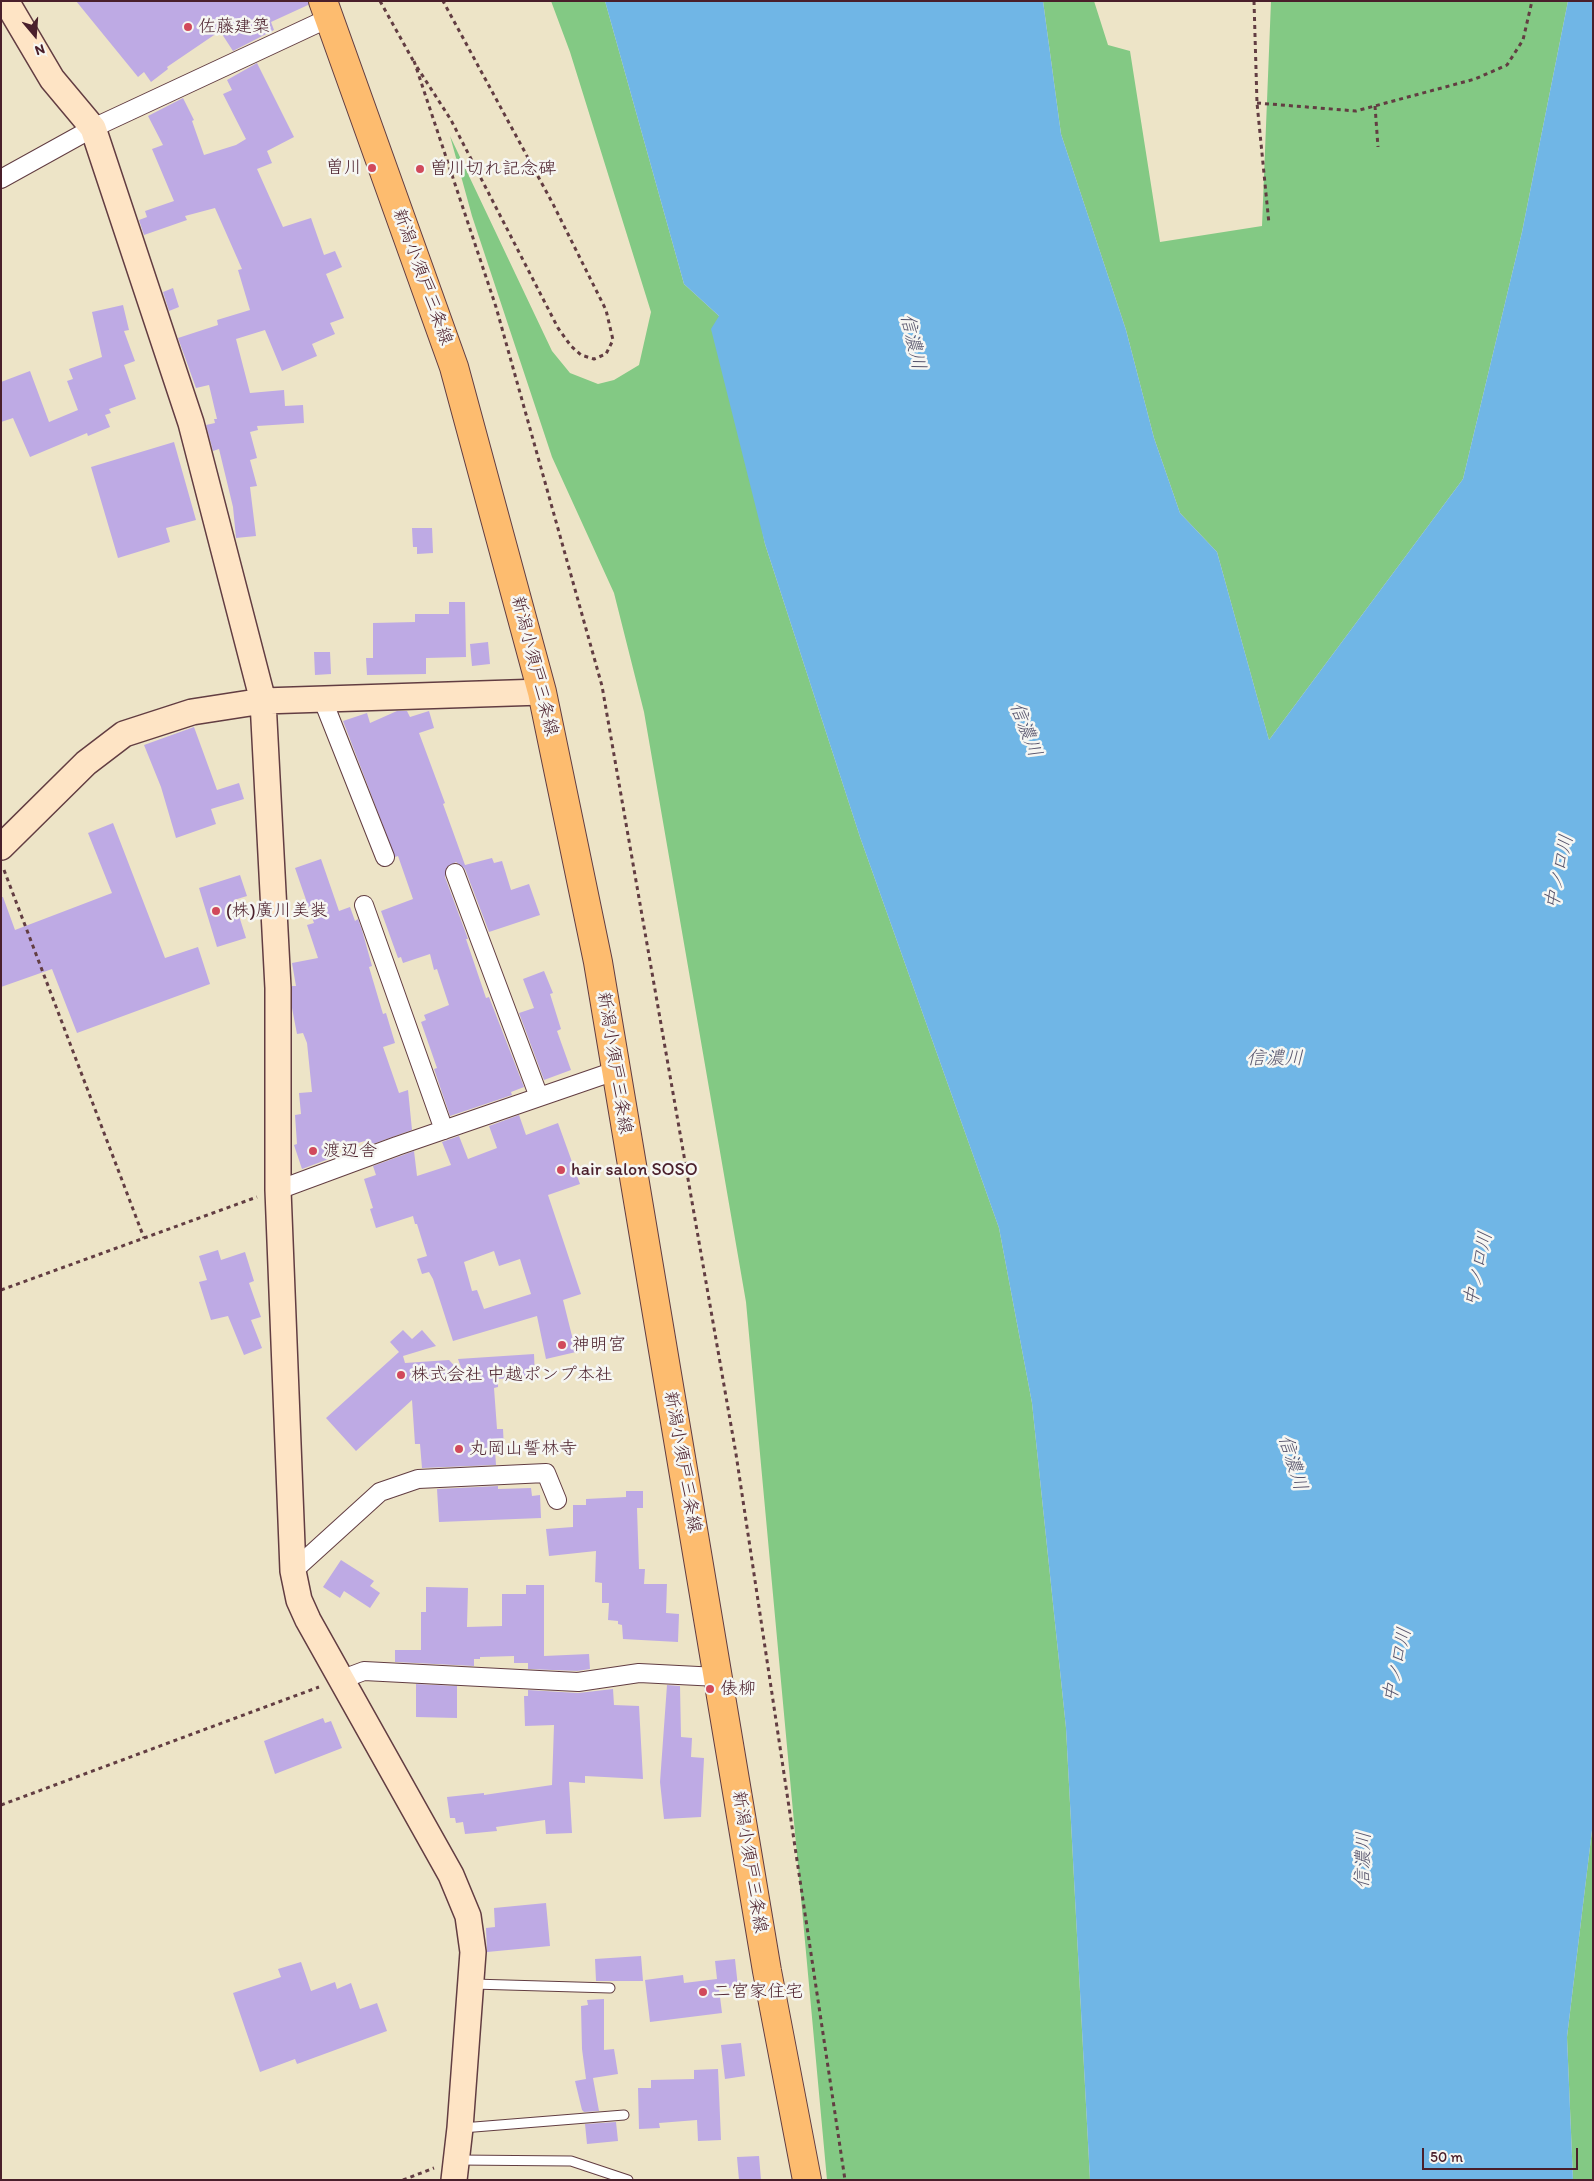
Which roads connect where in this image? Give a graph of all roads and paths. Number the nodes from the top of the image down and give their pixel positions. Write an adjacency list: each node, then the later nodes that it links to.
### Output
1 (6, 1): 10 (street)
2 (380, 1): 7 (path)
3 (443, 1): 7 (path)
4 (1254, 1): 8 (path)
5 (1532, 1): 9 (path)
6 (327, 9): 10 (street); 14 (main road, 新潟小須戸三条線)
7 (414, 62): 41 (path)
8 (1257, 103): 9 (path); 13 (path)
9 (1375, 106): 11 (path)
10 (93, 128): 12 (street); 16 (street)
11 (1378, 147)
12 (1, 179)
13 (1269, 224)
14 (542, 692): 15 (street); 22 (main road, 新潟小須戸三条線)
15 (322, 698): 16 (street); 18 (street)
16 (263, 701): 17 (street); 25 (street)
17 (1, 847)
18 (385, 857)
19 (1, 861): 26 (path)
20 (455, 873): 23 (street)
21 (364, 905): 24 (street)
22 (615, 1071): 23 (street); 30 (main road, 新潟小須戸三条線)
23 (539, 1097): 24 (street)
24 (444, 1130): 25 (street)
25 (278, 1190): 26 (path); 29 (street)
26 (144, 1238): 27 (path)
27 (1, 1290)
28 (557, 1500): 29 (street)
29 (293, 1571): 31 (street)
30 (718, 1677): 31 (street); 40 (main road, 新潟小須戸三条線)
31 (340, 1680): 32 (path); 33 (street)
32 (1, 1805)
33 (471, 1984): 34 (lane); 36 (street)
34 (610, 1988)
35 (624, 2115): 36 (lane)
36 (460, 2128): 37 (street)
37 (455, 2170): 38 (path); 39 (lane)
38 (404, 2180)
39 (628, 2180)
40 (807, 2180)
41 (845, 2180)

